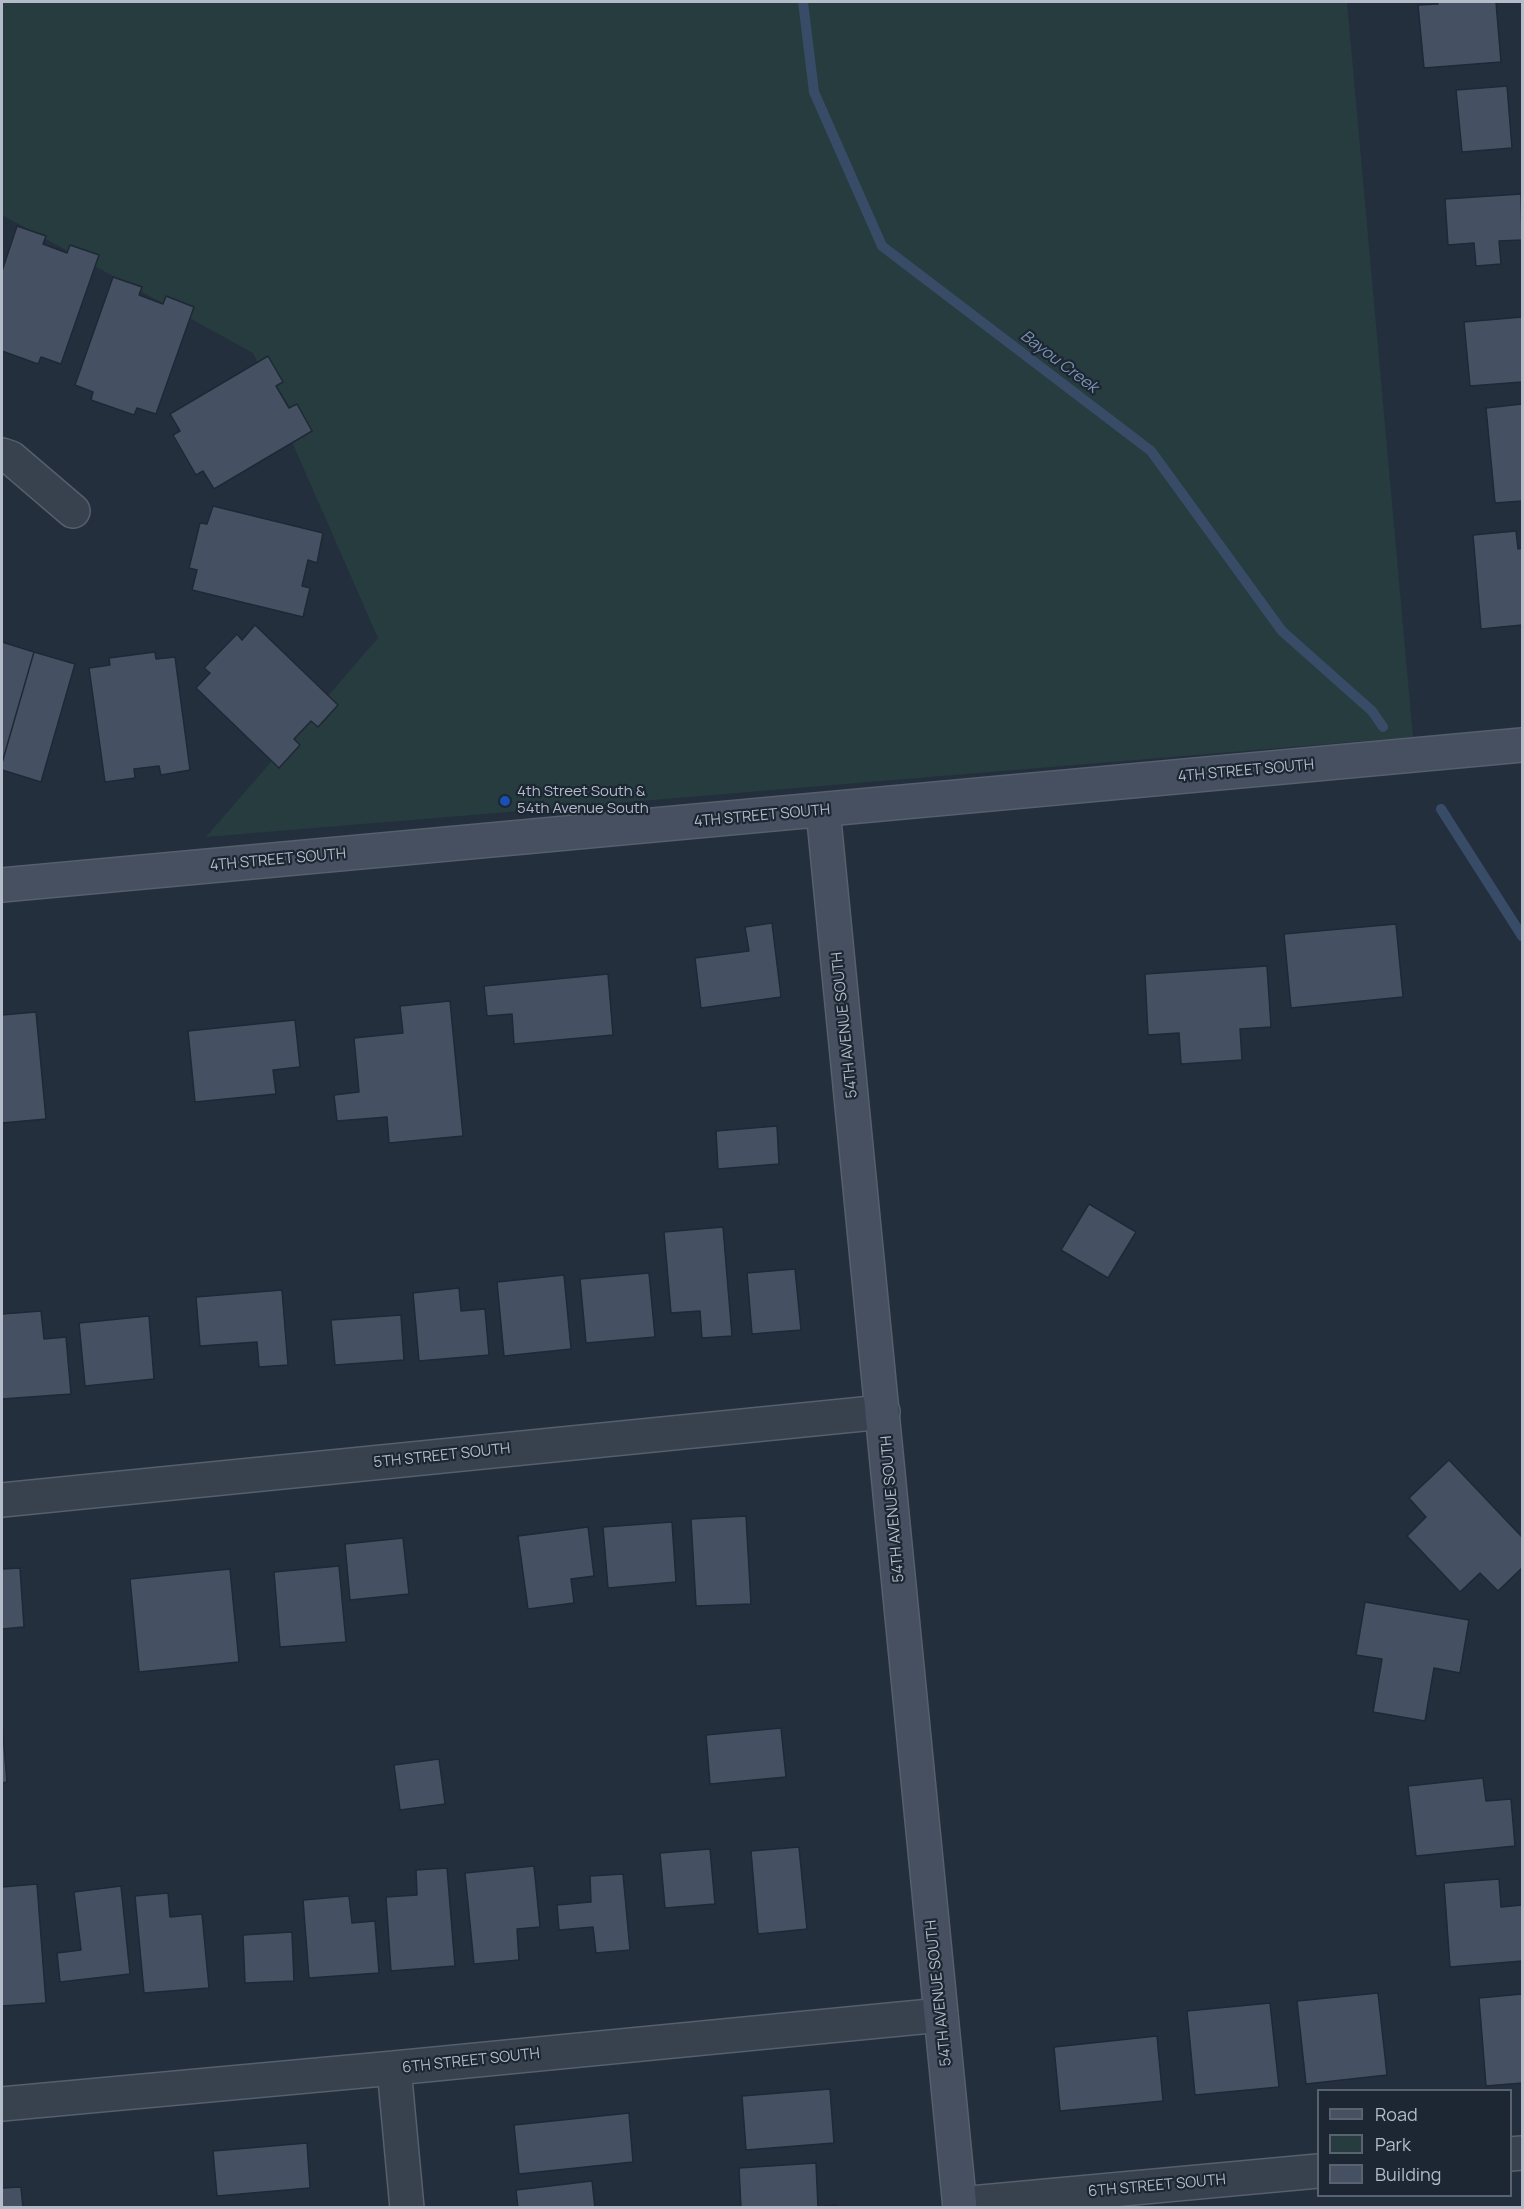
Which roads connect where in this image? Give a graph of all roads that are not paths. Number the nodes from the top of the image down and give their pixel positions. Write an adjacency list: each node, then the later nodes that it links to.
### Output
1 (2, 455): 2 (street)
2 (73, 511)
3 (1522, 745): 4 (street, 4TH STREET SOUTH)
4 (824, 810): 5 (street, 4TH STREET SOUTH); 6 (street, 54TH AVENUE SOUTH)
5 (2, 885)
6 (883, 1412): 7 (street, 5TH STREET SOUTH); 8 (street, 54TH AVENUE SOUTH)
7 (2, 1500)
8 (941, 2015): 9 (street, 6TH STREET SOUTH); 12 (street, 54TH AVENUE SOUTH)
9 (394, 2068): 10 (street, 6TH STREET SOUTH); 13 (street)
10 (2, 2104)
11 (1317, 2171): 12 (street, 6TH STREET SOUTH)
12 (960, 2206)
13 (407, 2208)

